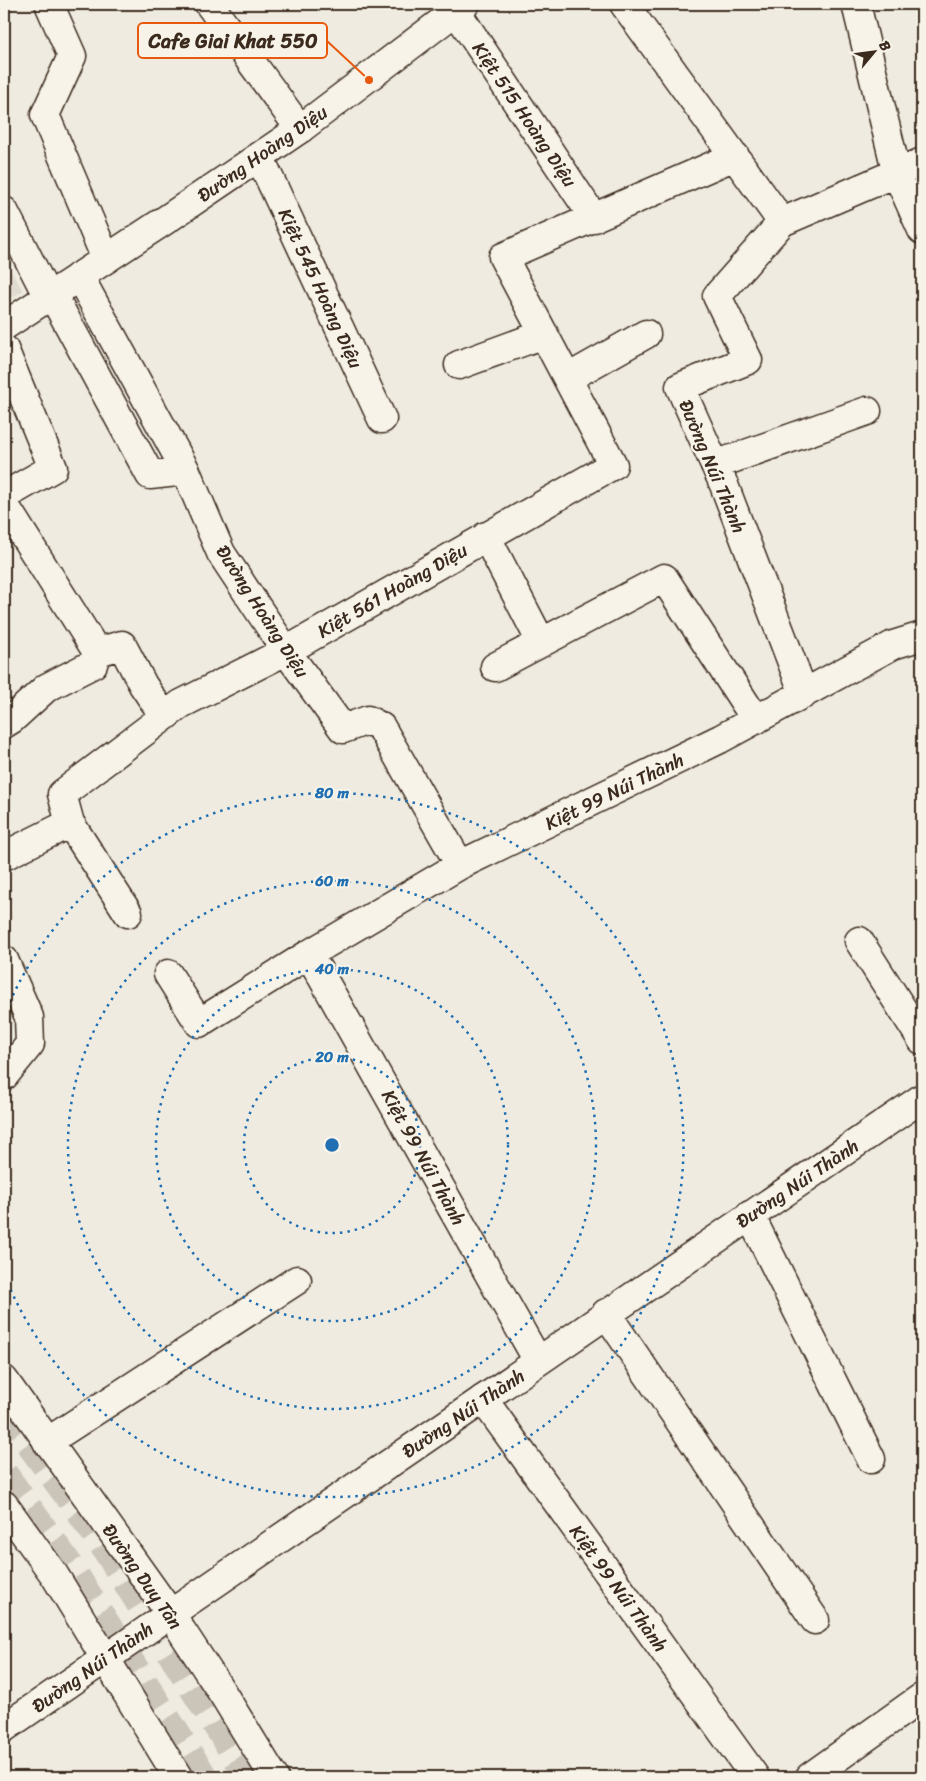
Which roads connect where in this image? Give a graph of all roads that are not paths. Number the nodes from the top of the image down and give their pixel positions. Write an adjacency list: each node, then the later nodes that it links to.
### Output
1 (209, 4): 6 (street)
2 (624, 4): 8 (street)
3 (856, 4): 10 (street)
4 (50, 6): 15 (street)
5 (460, 7): 6 (street, Đường Hoàng Diệu); 12 (street, Kiệt 515 Hoàng Diệu)
6 (300, 129): 7 (street, Đường Hoàng Diệu)
7 (259, 156): 15 (street, Đường Hoàng Diệu); 25 (street, Kiệt 545 Hoàng Diệu)
8 (735, 156): 12 (street); 13 (street)
9 (922, 162): 10 (street, Đường Núi Thành)
10 (896, 174): 13 (street, Đường Núi Thành); 14 (street)
11 (4, 211): 17 (street)
12 (594, 218): 19 (street)
13 (782, 222): 26 (street, Đường Núi Thành)
14 (922, 230)
15 (106, 259): 16 (street, Đường Hoàng Diệu)
16 (79, 276): 17 (street, Đường Hoàng Diệu); 27 (street, Đường Hoàng Diệu)
17 (50, 295): 18 (street, Đường Hoàng Diệu); 27 (street)
18 (4, 326)
19 (544, 334): 22 (street); 23 (street)
20 (646, 334): 23 (street)
21 (4, 349): 28 (street)
22 (459, 365)
23 (568, 378): 30 (street, Kiệt 561 Hoàng Diệu)
24 (867, 411): 26 (street)
25 (382, 419)
26 (715, 465): 36 (street, Đường Núi Thành)
27 (186, 471): 33 (street, Đường Hoàng Diệu)
28 (4, 496)
29 (4, 504): 34 (street)
30 (486, 536): 32 (street); 33 (street, Kiệt 561 Hoàng Diệu)
31 (922, 636): 36 (street, Kiệt 99 Núi Thành)
32 (541, 642): 35 (street); 38 (street)
33 (286, 651): 37 (street, Kiệt 561 Hoàng Diệu); 42 (street, Đường Hoàng Diệu)
34 (97, 652): 37 (street); 39 (street)
35 (495, 667)
36 (804, 694): 38 (street, Kiệt 99 Núi Thành)
37 (164, 716): 40 (street, Kiệt 561 Hoàng Diệu)
38 (756, 720): 42 (street, Kiệt 99 Núi Thành)
39 (4, 724)
40 (70, 823): 41 (street); 43 (street)
41 (4, 856)
42 (460, 865): 45 (street, Kiệt 99 Núi Thành)
43 (128, 913)
44 (859, 941): 48 (street)
45 (309, 954): 47 (street, Kiệt 99 Núi Thành); 54 (street, Kiệt 99 Núi Thành)
46 (4, 960): 49 (street)
47 (168, 974)
48 (922, 1040)
49 (4, 1076)
50 (922, 1098): 51 (street, Đường Núi Thành)
51 (750, 1215): 53 (street, Đường Núi Thành); 58 (street)
52 (297, 1280): 57 (street)
53 (606, 1313): 54 (street, Đường Núi Thành); 61 (street)
54 (538, 1361): 56 (street, Đường Núi Thành)
55 (4, 1380): 57 (street, Đường Duy Tân)
56 (483, 1399): 60 (street, Đường Núi Thành); 67 (street, Kiệt 99 Núi Thành)
57 (47, 1442): 60 (street, Đường Duy Tân)
58 (871, 1459)
59 (4, 1504): 62 (street)
60 (170, 1613): 62 (street, Đường Núi Thành); 66 (street, Đường Duy Tân)
61 (815, 1620)
62 (105, 1657): 64 (street, Đường Núi Thành); 65 (street)
63 (921, 1698): 68 (street)
64 (4, 1728)
65 (178, 1777)
66 (274, 1777)
67 (755, 1777)
68 (810, 1777)

